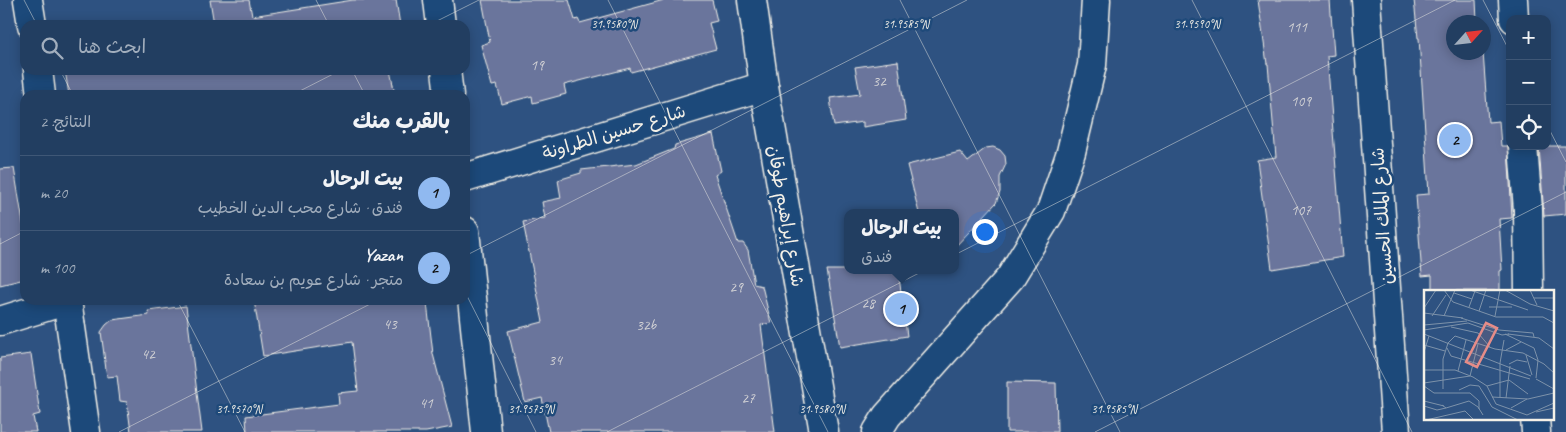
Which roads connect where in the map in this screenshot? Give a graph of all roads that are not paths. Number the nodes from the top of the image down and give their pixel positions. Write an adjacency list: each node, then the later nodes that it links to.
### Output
1 (28, 0): 8 (street)
2 (438, 0): 9 (street)
3 (752, 0): 12 (street, شارع إبراهيم طوقان)
4 (1096, 0): 25 (street)
5 (1366, 0): 26 (street, شارع الملك الحسين)
6 (1513, 0): 7 (street)
7 (1514, 15)
8 (31, 20)
9 (440, 20)
10 (39, 75): 13 (street)
11 (447, 75): 14 (street)
12 (764, 86): 16 (street, شارع حسين الطراونة); 24 (street, شارع إبراهيم طوقان)
13 (40, 90)
14 (448, 90)
15 (1524, 150): 18 (street)
16 (470, 176)
17 (470, 279): 23 (street)
18 (1529, 290)
19 (51, 305): 21 (street)
20 (68, 305): 22 (street)
21 (0, 321)
22 (86, 432)
23 (486, 432)
24 (824, 432)
25 (878, 432)
26 (1396, 432)

